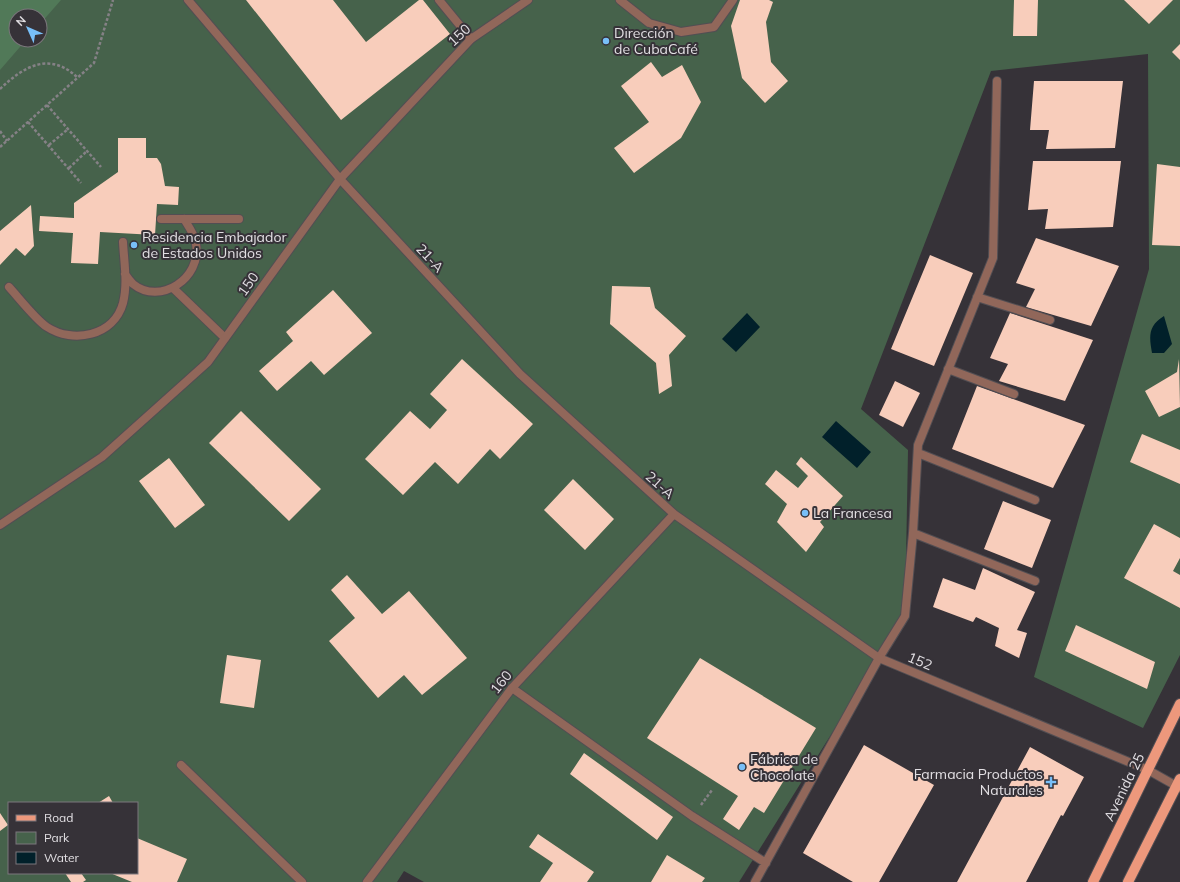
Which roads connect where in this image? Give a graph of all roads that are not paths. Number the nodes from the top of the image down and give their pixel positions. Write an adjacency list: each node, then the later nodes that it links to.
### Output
1 (188, 0): 8 (street, 21-A)
2 (439, 0): 6 (street)
3 (528, 0): 6 (street, 150)
4 (620, 0): 5 (street)
5 (733, 0)
6 (471, 39): 8 (street, 150)
7 (997, 81): 16 (street)
8 (340, 180): 18 (street, 150); 23 (street, 21-A)
9 (161, 219): 10 (street)
10 (184, 219): 11 (street); 15 (street)
11 (239, 219)
12 (123, 242): 13 (street)
13 (125, 274): 14 (street); 15 (street)
14 (10, 287)
15 (173, 288): 18 (street)
16 (977, 297): 17 (street); 19 (street)
17 (1050, 320)
18 (225, 338): 24 (street, 150)
19 (948, 369): 20 (street); 21 (street)
20 (1014, 394)
21 (918, 453): 22 (street); 25 (street)
22 (1035, 500)
23 (674, 514): 27 (street, 152); 28 (street, 160)
24 (0, 525)
25 (913, 534): 26 (street); 27 (street)
26 (1035, 581)
27 (879, 658): 31 (street, 152); 33 (street)
28 (512, 688): 33 (street); 35 (street, 160)
29 (1180, 704): 31 (main road, Avenida 25)
30 (181, 765): 34 (street)
31 (1148, 770): 32 (street, 152); 37 (main road, Avenida 25)
32 (1179, 784): 38 (main road)
33 (766, 863): 36 (street)
34 (302, 882)
35 (367, 882)
36 (755, 882)
37 (1093, 882)
38 (1128, 882)

